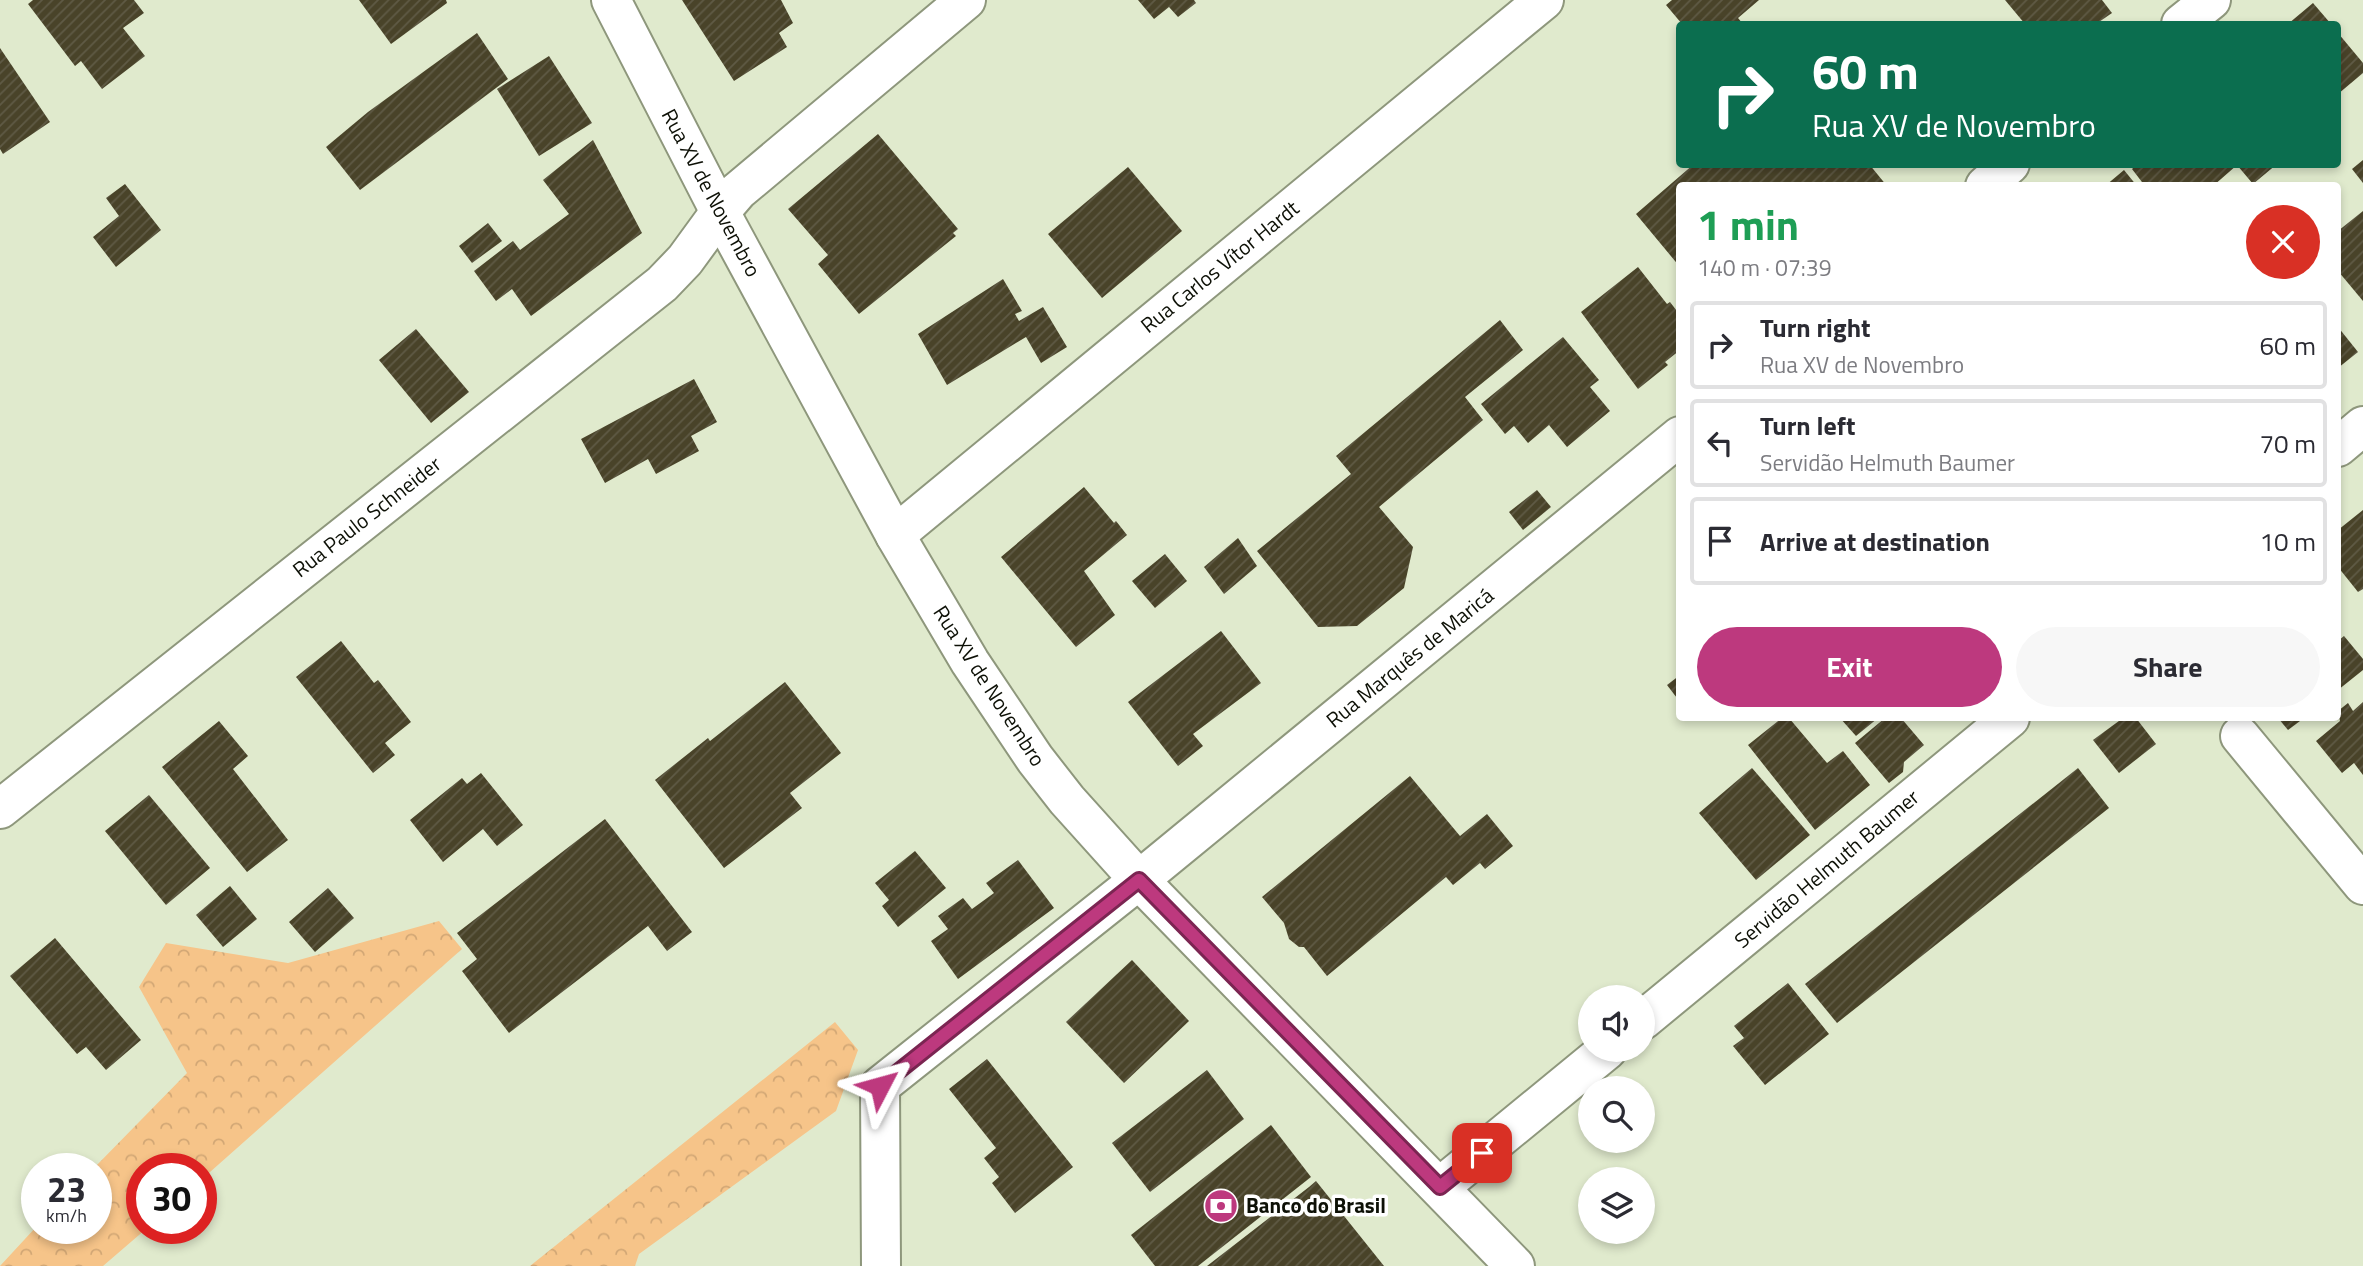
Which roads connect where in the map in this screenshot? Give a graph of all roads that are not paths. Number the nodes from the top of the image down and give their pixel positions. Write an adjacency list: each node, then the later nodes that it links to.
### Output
1 (611, 0): 8 (street, Rua XV de Novembro)
2 (966, 0): 8 (street, Rua Paulo Schneider)
3 (1544, 0): 12 (street, Rua Carlos Vítor Hardt)
4 (2211, 0): 5 (street)
5 (2185, 21)
6 (2005, 168): 7 (street)
7 (1990, 182)
8 (720, 212): 12 (street, Rua XV de Novembro); 15 (street, Rua Paulo Schneider)
9 (2363, 426): 11 (street)
10 (1676, 439): 16 (street, Rua Marquês de Maricá)
11 (2341, 444)
12 (895, 535): 16 (street, Rua XV de Novembro)
13 (2006, 721): 18 (street, Servidão Helmuth Baumer)
14 (2240, 736): 17 (street)
15 (0, 809)
16 (1139, 880): 20 (street, Rua XV de Novembro); 21 (street, Rua Marquês de Maricá)
17 (2363, 885)
18 (1655, 1010)
19 (1592, 1062): 20 (street)
20 (1440, 1187): 22 (street, Rua XV de Novembro)
21 (881, 1266)
22 (1515, 1266)

